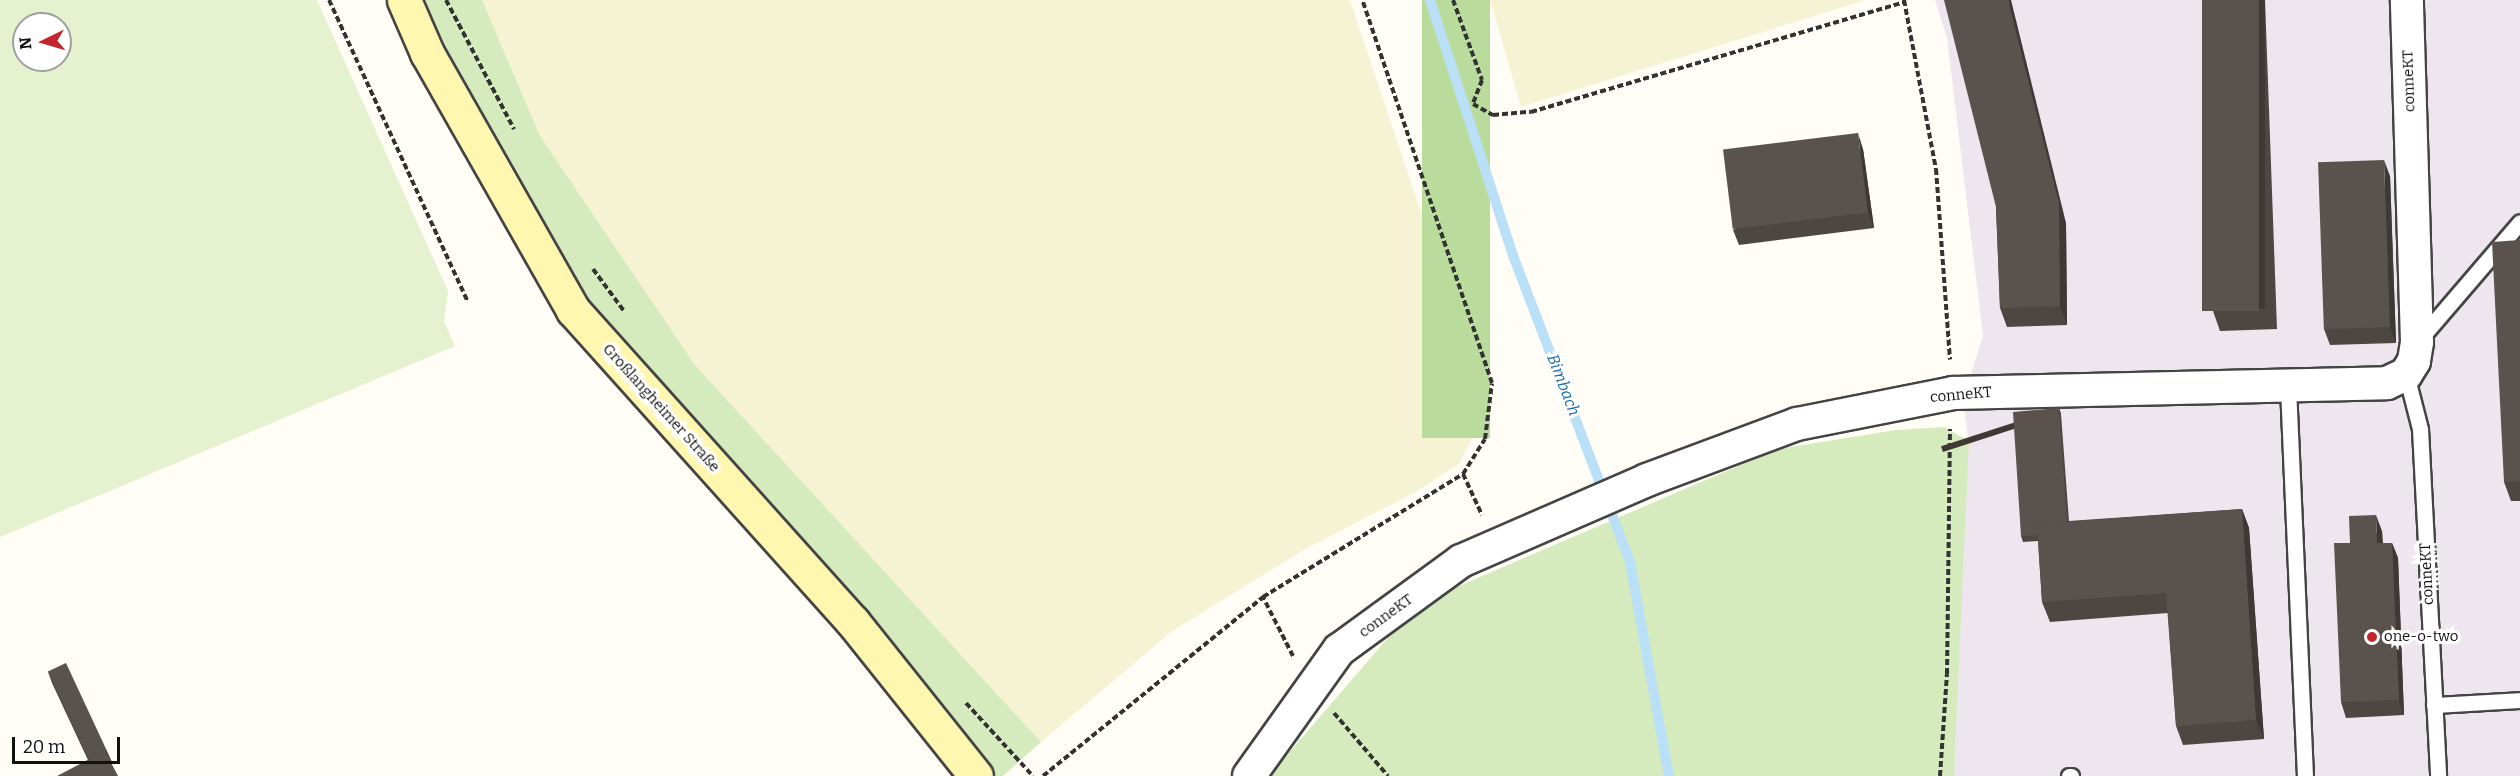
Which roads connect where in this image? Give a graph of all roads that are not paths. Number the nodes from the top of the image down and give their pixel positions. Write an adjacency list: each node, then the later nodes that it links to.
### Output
1 (404, 0): 9 (main road, Großlangheimer Straße)
2 (2407, 0): 4 (street, conneKT)
3 (2520, 222): 4 (lane)
4 (2417, 342): 5 (street, conneKT)
5 (2406, 374): 6 (street, conneKT); 8 (lane, conneKT)
6 (2288, 387): 10 (street, conneKT); 11 (lane)
7 (2520, 700): 8 (lane)
8 (2434, 705): 12 (lane, conneKT)
9 (976, 776)
10 (1249, 776)
11 (2305, 776)
12 (2438, 776)

